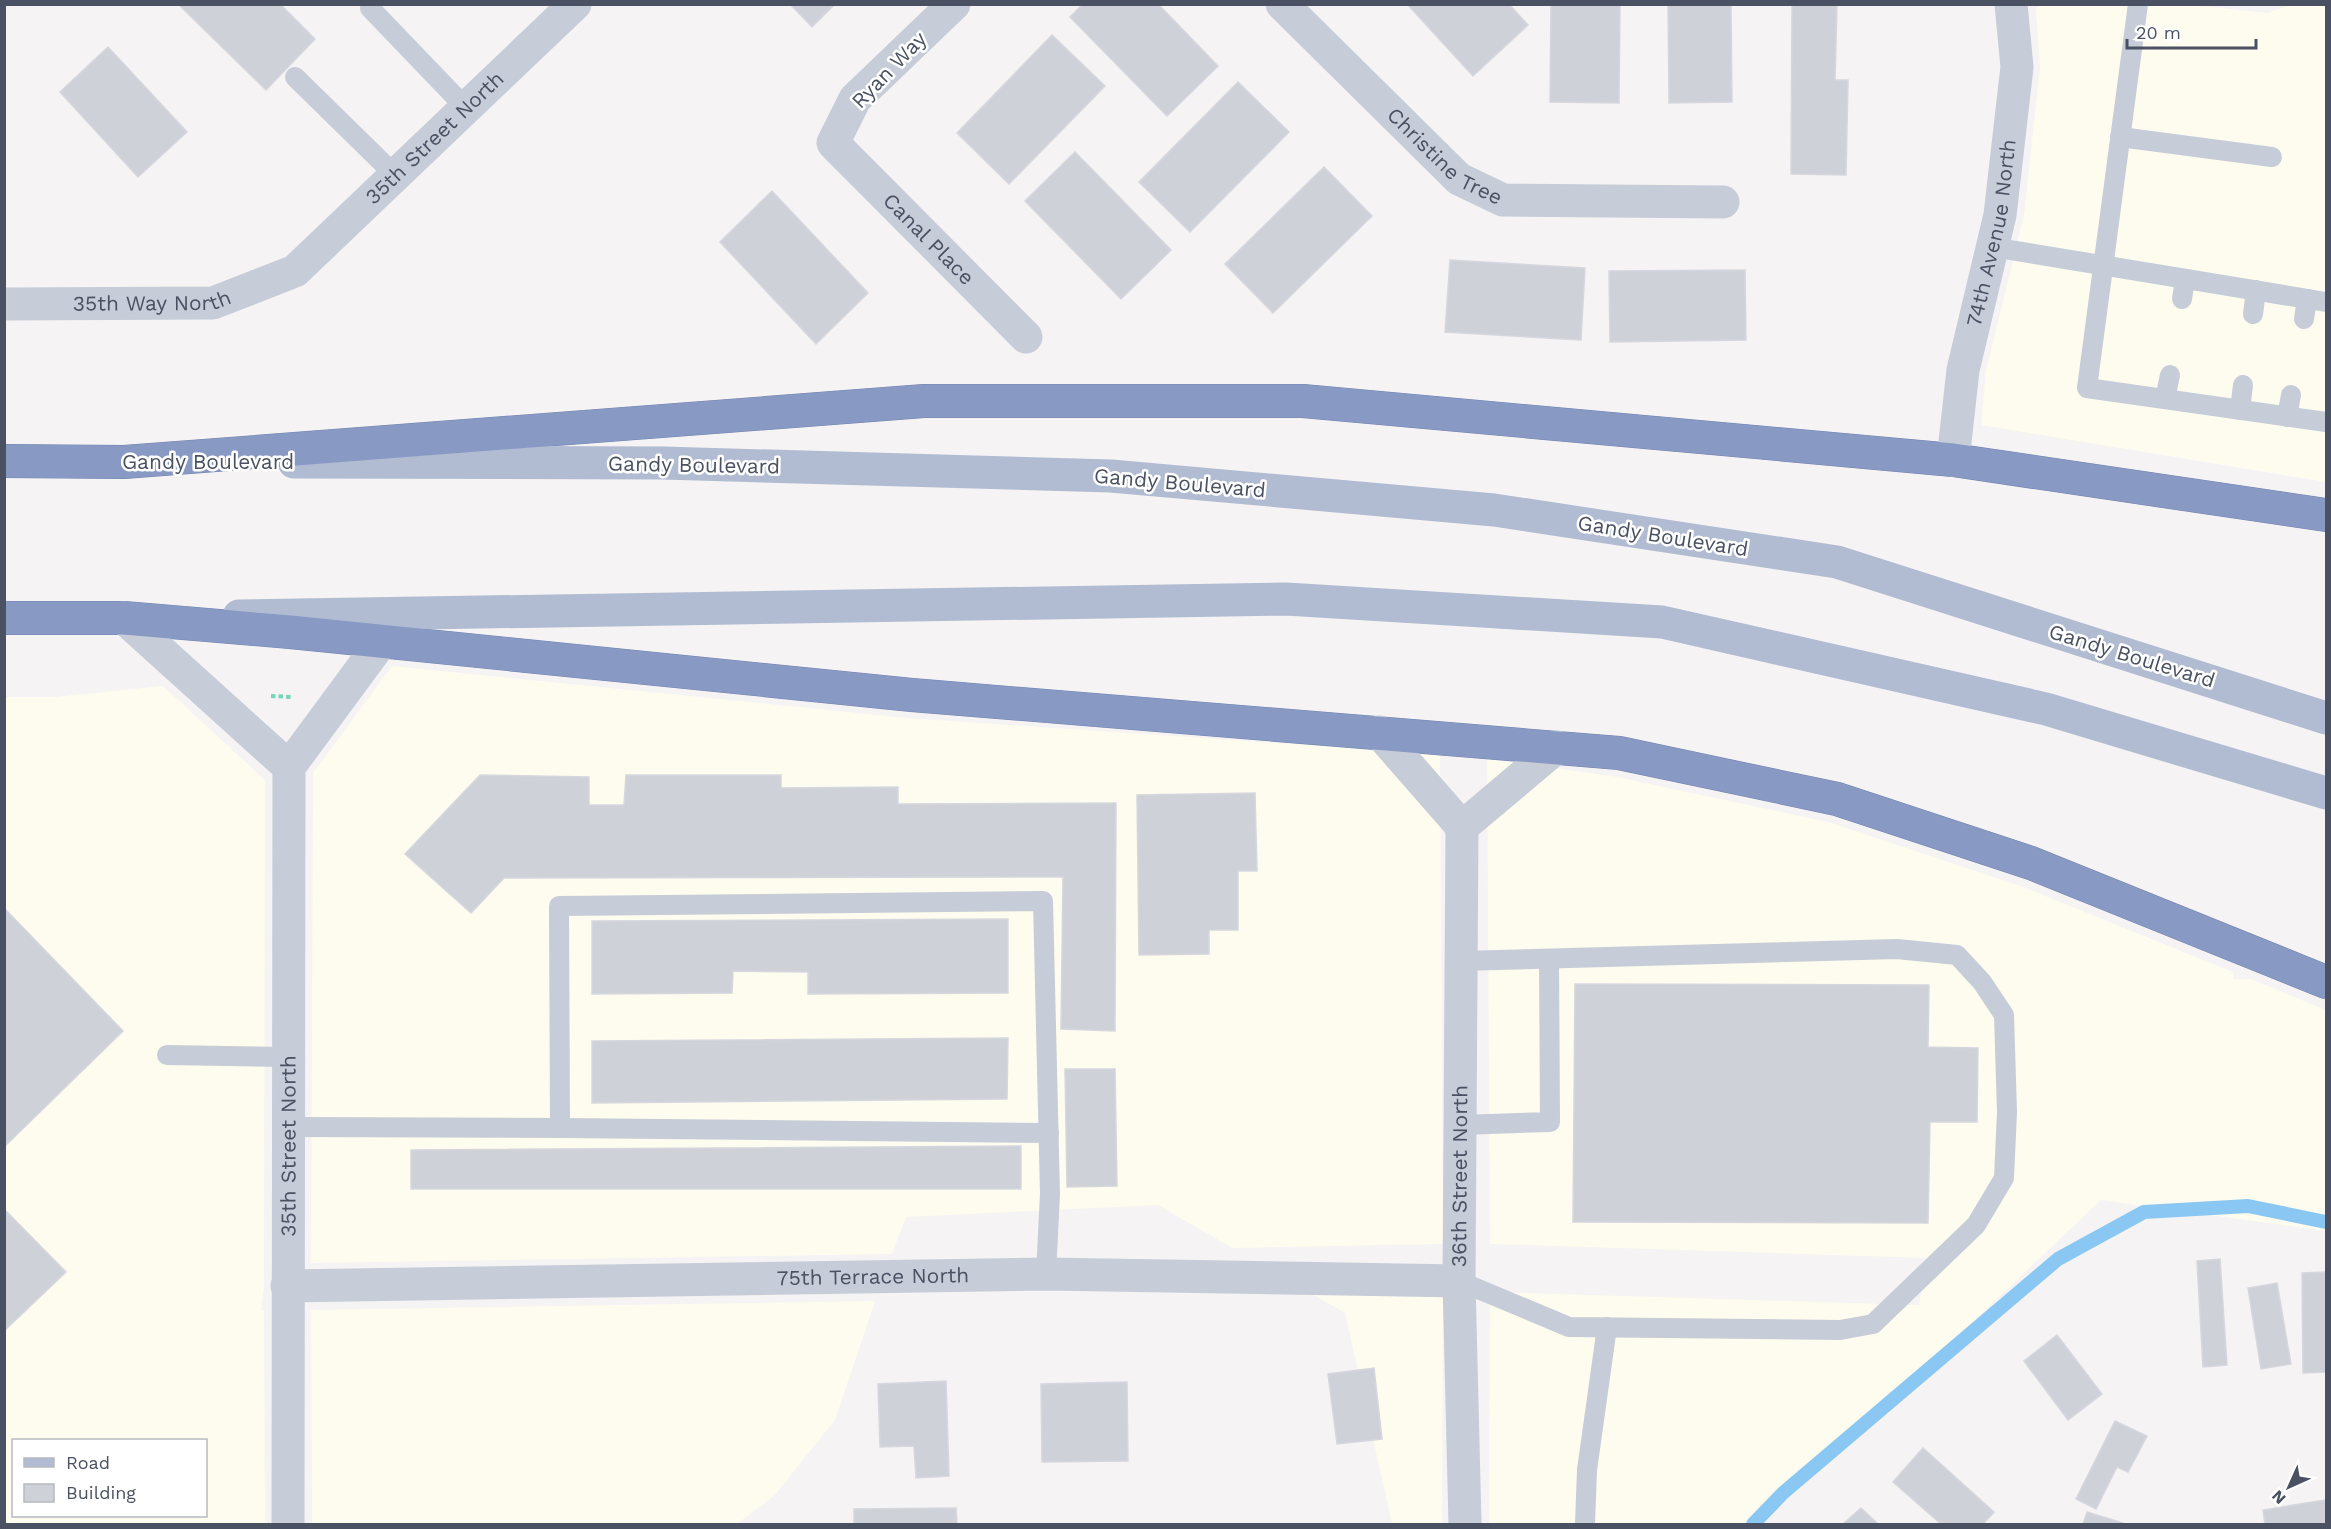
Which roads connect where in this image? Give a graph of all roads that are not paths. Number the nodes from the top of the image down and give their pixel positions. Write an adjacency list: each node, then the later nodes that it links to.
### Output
1 (575, 4): 8 (street, 35th Street North)
2 (954, 4): 10 (street, Ryan Way)
3 (1282, 4): 13 (street, Christine Tree)
4 (2011, 4): 14 (street, 74th Avenue North)
5 (2138, 4): 9 (lane)
6 (370, 8): 8 (lane)
7 (296, 77): 12 (lane)
8 (466, 108): 12 (street, 35th Street North)
9 (2120, 137): 11 (lane); 15 (lane)
10 (833, 143): 24 (street, Canal Place)
11 (2272, 157)
12 (396, 176): 16 (street, 35th Street North)
13 (1724, 202)
14 (1992, 247): 15 (lane); 32 (street, 74th Avenue North)
15 (2102, 265): 17 (lane); 28 (lane)
16 (295, 272): 21 (street, 35th Way North)
17 (2185, 279): 18 (lane); 19 (lane)
18 (2256, 290): 20 (lane); 22 (lane)
19 (2182, 299)
20 (2317, 301): 23 (lane)
21 (4, 304)
22 (2253, 314)
23 (2304, 319)
24 (1026, 337)
25 (2170, 375): 28 (lane)
26 (2243, 385): 29 (lane)
27 (2291, 395): 30 (lane)
28 (2165, 399): 29 (lane)
29 (2240, 410): 30 (lane)
30 (2287, 417): 31 (lane)
31 (2326, 422)
32 (1953, 460): 34 (highway); 35 (highway)
33 (4, 461): 34 (highway, Gandy Boulevard)
34 (124, 462): 41 (main road, Gandy Boulevard)
35 (2248, 505): 36 (highway); 37 (highway)
36 (2326, 515)
37 (2326, 540)
38 (4, 618): 39 (highway)
39 (124, 618): 40 (highway); 44 (street); 45 (main road)
40 (382, 641): 42 (highway); 44 (street)
41 (2326, 718)
42 (1379, 732): 43 (highway); 46 (street)
43 (1557, 747): 46 (street); 47 (highway)
44 (289, 767): 53 (street, 35th Street North)
45 (2326, 793)
46 (1462, 827): 50 (street, 36th Street North)
47 (2259, 956): 49 (highway); 51 (highway)
48 (1549, 958): 50 (lane); 54 (lane); 61 (lane)
49 (2326, 959)
50 (1461, 961): 54 (street, 36th Street North)
51 (2326, 982)
52 (167, 1054): 53 (lane)
53 (288, 1057): 55 (street, 35th Street North)
54 (1460, 1125): 59 (street, 36th Street North)
55 (288, 1127): 56 (lane); 60 (street, 35th Street North)
56 (560, 1128): 57 (lane); 57 (lane)
57 (1049, 1132): 58 (lane)
58 (1046, 1274): 59 (street, 75th Terrace North); 60 (street, 75th Terrace North)
59 (1459, 1281): 61 (lane); 63 (street, 36th Street North)
60 (287, 1286): 62 (street, 35th Street North)
61 (1607, 1327): 64 (lane)
62 (288, 1524)
63 (1465, 1524)
64 (1585, 1524)

